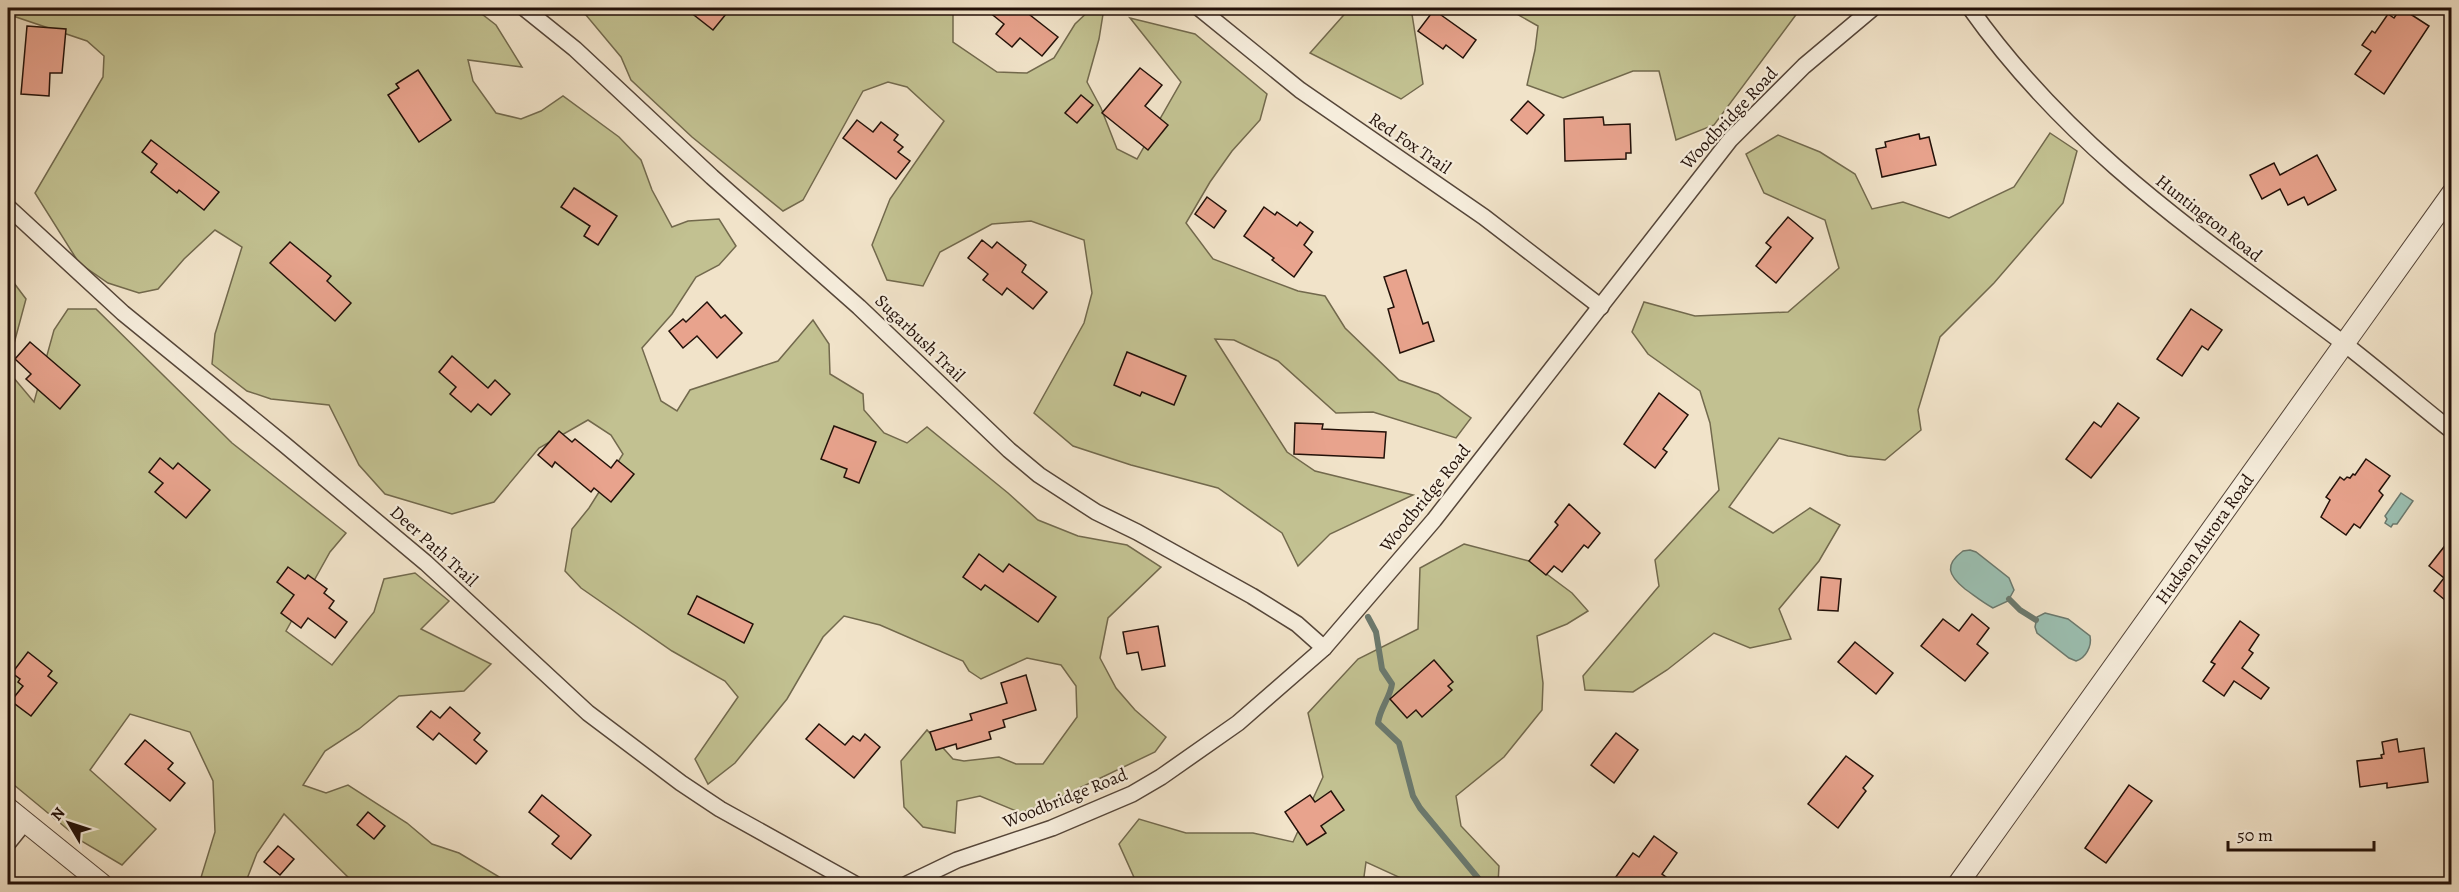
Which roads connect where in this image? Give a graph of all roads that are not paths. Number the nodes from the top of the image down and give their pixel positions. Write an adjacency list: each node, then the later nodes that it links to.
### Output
1 (524, 8): 10 (street, Sugarbush Trail)
2 (1198, 8): 7 (street, Red Fox Trail)
3 (1873, 8): 7 (street, Woodbridge Road)
4 (1970, 8): 8 (street, Huntington Road)
5 (2451, 193): 8 (street, Hudson Aurora Road)
6 (8, 207): 15 (street, Deer Path Trail)
7 (1601, 308): 10 (street, Woodbridge Road)
8 (2344, 344): 9 (street, Huntington Road); 17 (street, Hudson Aurora Road)
9 (2451, 431)
10 (1324, 648): 16 (street, Woodbridge Road)
11 (8, 808): 12 (street)
12 (25, 822): 13 (street); 14 (street)
13 (8, 843)
14 (102, 885)
15 (855, 885)
16 (907, 885)
17 (1958, 885)

